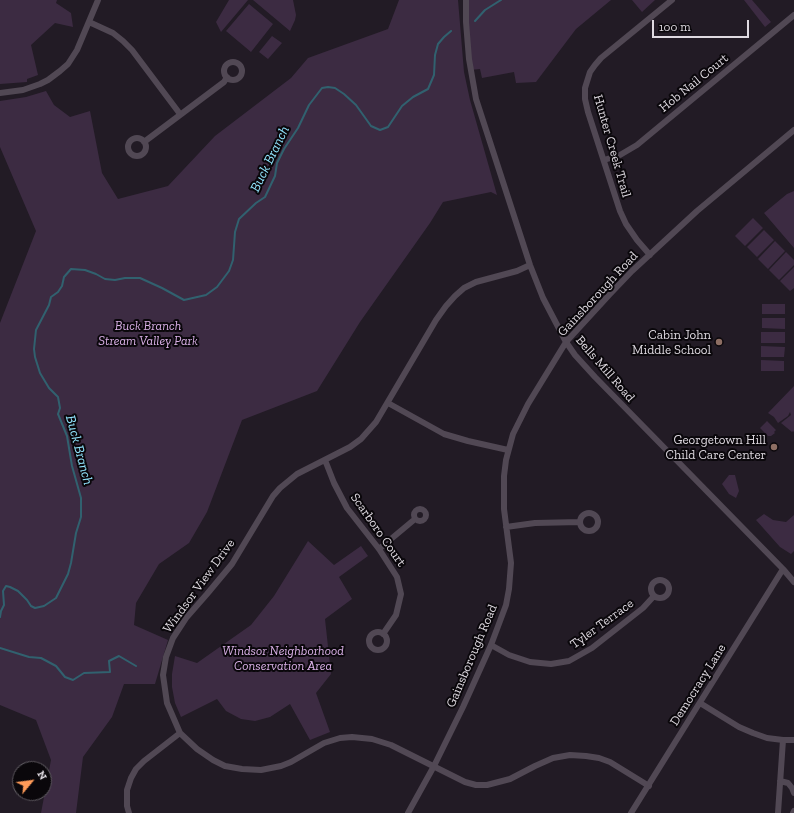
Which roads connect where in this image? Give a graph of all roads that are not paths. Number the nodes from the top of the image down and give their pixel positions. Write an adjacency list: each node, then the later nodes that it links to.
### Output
1 (98, 0): 5 (street)
2 (466, 0): 13 (street, Bells Mill Road)
3 (672, 0): 11 (street, Hunter Creek Trail)
4 (794, 15): 11 (street, Hob Nail Court)
5 (89, 22): 7 (street); 8 (street)
6 (227, 77): 8 (street)
7 (0, 93)
8 (180, 114): 10 (street)
9 (794, 130): 12 (street, Gainsborough Road)
10 (144, 142)
11 (604, 160): 12 (street, Hunter Creek Trail)
12 (650, 255): 14 (street, Gainsborough Road)
13 (530, 265): 14 (street, Bells Mill Road); 15 (street, Windsor View Drive)
14 (566, 342): 16 (street, Gainsborough Road); 22 (street, Bells Mill Road)
15 (388, 403): 16 (street); 17 (street, Windsor View Drive)
16 (508, 450): 20 (street, Gainsborough Road)
17 (325, 460): 21 (street, Scarboro Court); 28 (street, Windsor View Drive)
18 (415, 518): 21 (street)
19 (580, 522): 20 (street)
20 (506, 526): 26 (street, Gainsborough Road)
21 (379, 549): 25 (street, Scarboro Court)
22 (783, 569): 23 (street, Bells Mill Road); 27 (street, Democracy Lane)
23 (794, 582)
24 (654, 596): 26 (street, Tyler Terrace)
25 (383, 634)
26 (491, 645): 31 (street, Gainsborough Road)
27 (700, 703): 29 (street); 33 (street, Democracy Lane)
28 (180, 733): 31 (street, Windsor View Drive); 35 (street)
29 (783, 740): 30 (street); 32 (street)
30 (794, 740)
31 (434, 766): 33 (street, Windsor View Drive); 36 (street, Gainsborough Road)
32 (780, 781): 34 (street); 38 (street)
33 (649, 786): 37 (street, Democracy Lane)
34 (794, 793)
35 (129, 813)
36 (408, 813)
37 (632, 813)
38 (778, 813)

